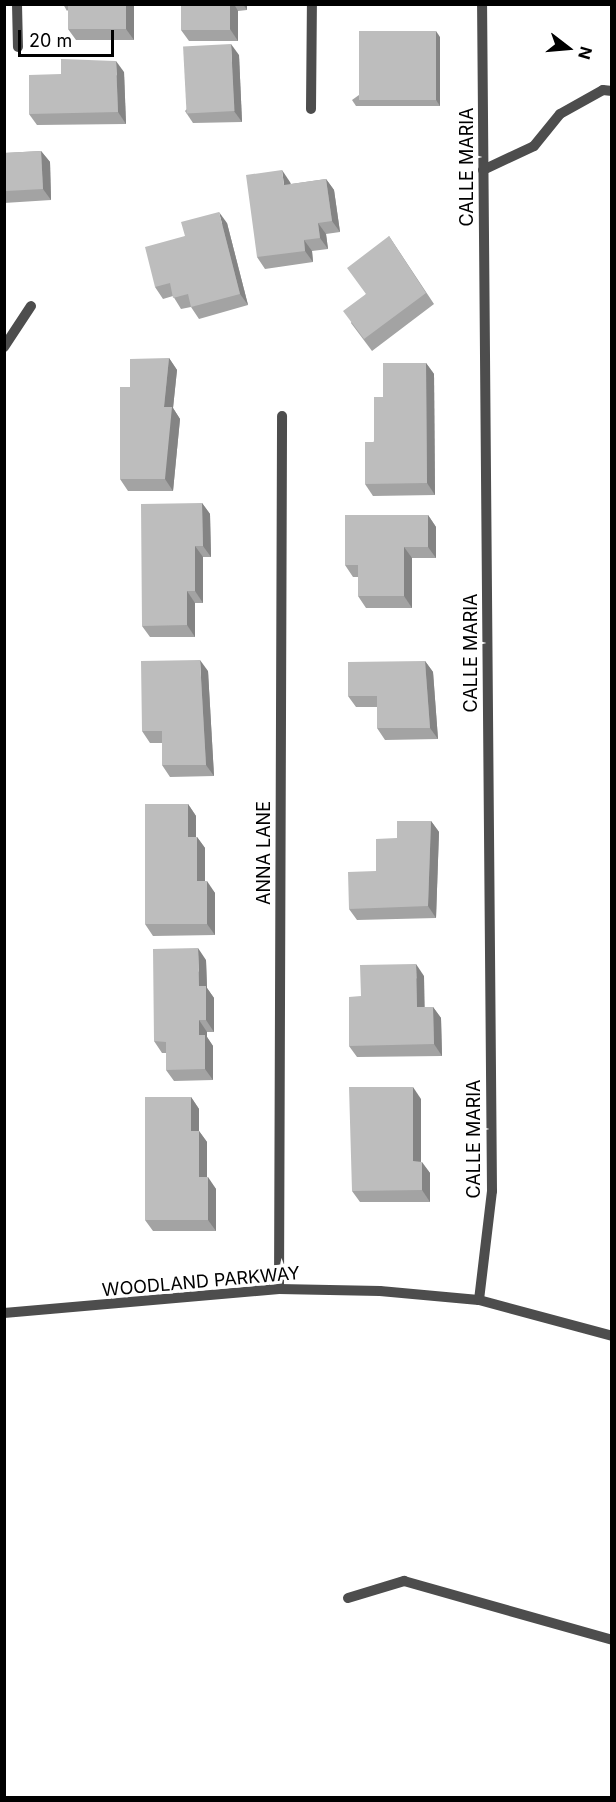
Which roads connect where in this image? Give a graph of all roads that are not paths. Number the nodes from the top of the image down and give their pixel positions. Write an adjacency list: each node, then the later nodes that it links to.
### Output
1 (17, 4): 4 (street)
2 (312, 4): 6 (street)
3 (482, 4): 7 (street, CALLE MARIA)
4 (18, 47)
5 (612, 91): 7 (street)
6 (311, 109)
7 (483, 170): 12 (street, CALLE MARIA)
8 (31, 306): 9 (street)
9 (4, 347)
10 (282, 416): 11 (street, ANNA LANE)
11 (279, 1289): 12 (street, WOODLAND PARKWAY); 13 (street, WOODLAND PARKWAY)
12 (479, 1300): 14 (street, WOODLAND PARKWAY)
13 (4, 1313)
14 (612, 1336)
15 (348, 1598): 16 (street)
16 (612, 1640)

